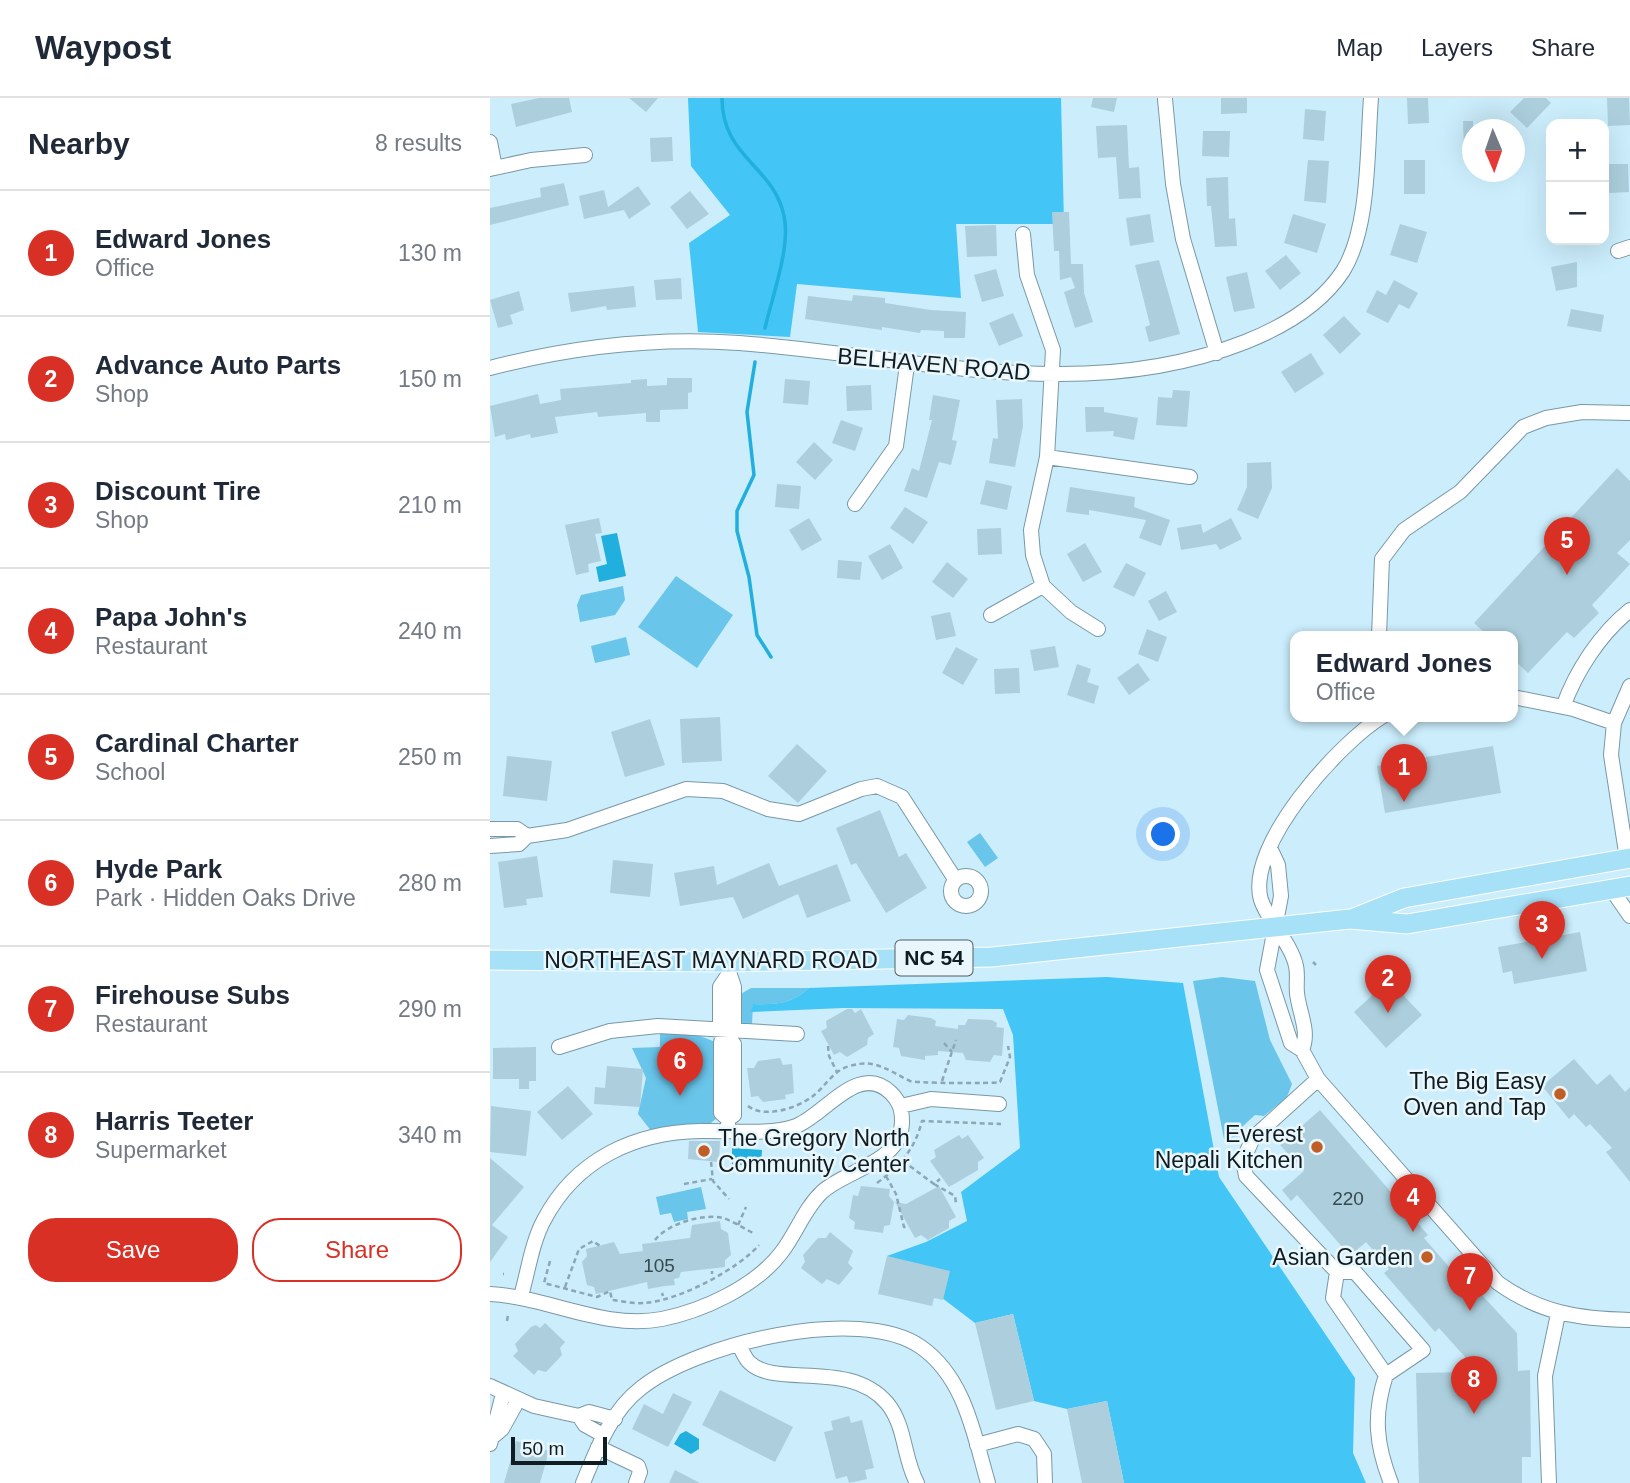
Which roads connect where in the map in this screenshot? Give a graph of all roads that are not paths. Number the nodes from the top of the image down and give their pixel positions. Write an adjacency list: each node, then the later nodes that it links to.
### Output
1 (1371, 98): 7 (street, BELHAVEN ROAD)
2 (1165, 99): 7 (street)
3 (490, 142): 5 (street)
4 (585, 155): 5 (street)
5 (493, 169)
6 (1023, 234): 10 (street)
7 (1217, 353): 10 (street, BELHAVEN ROAD)
8 (907, 365): 9 (street, BELHAVEN ROAD); 10 (street, BELHAVEN ROAD); 14 (street)
9 (490, 368)
10 (1053, 374): 12 (street)
11 (1630, 413): 19 (street)
12 (1047, 457): 13 (street); 15 (street)
13 (1190, 477)
14 (855, 504)
15 (1043, 586): 17 (street); 18 (street)
16 (1630, 610): 22 (street)
17 (991, 615)
18 (1098, 629)
19 (1379, 631)
20 (1630, 686): 24 (street)
21 (1518, 699): 22 (street)
22 (1563, 707): 24 (street)
23 (1374, 722): 33 (street)
24 (1614, 723): 28 (street)
25 (490, 829): 26 (street)
26 (527, 836): 27 (street); 29 (street)
27 (490, 846)
28 (1629, 859): 32 (main road, NORTHEAST MAYNARD ROAD / NC 54)
29 (955, 879)
30 (1621, 888): 31 (street); 32 (main road, NORTHEAST MAYNARD ROAD / NC 54)
31 (1630, 916)
32 (1350, 919): 33 (main road, NORTHEAST MAYNARD ROAD / NC 54)
33 (1276, 929): 35 (main road, NORTHEAST MAYNARD ROAD / NC 54); 39 (street); 39 (street)
34 (490, 960): 35 (main road, NORTHEAST MAYNARD ROAD / NC 54)
35 (728, 968): 36 (street)
36 (727, 1032): 37 (street); 38 (street); 43 (street)
37 (797, 1034)
38 (559, 1048)
39 (1301, 1050): 40 (street)
40 (1318, 1079): 44 (street); 47 (street)
41 (999, 1104): 42 (street)
42 (901, 1107): 43 (street); 46 (street)
43 (728, 1123): 46 (street)
44 (1337, 1272): 52 (street); 52 (street)
45 (490, 1294): 46 (street)
46 (521, 1296)
47 (1558, 1314): 49 (street); 66 (street)
48 (1630, 1314): 49 (street)
49 (1612, 1320): 50 (street)
50 (1630, 1321)
51 (739, 1345): 56 (street); 59 (street); 62 (street)
52 (1386, 1376): 65 (street)
53 (496, 1390): 54 (street); 57 (street)
54 (518, 1400): 55 (street); 57 (street)
55 (579, 1416): 56 (street); 58 (street)
56 (615, 1419): 58 (street)
57 (492, 1440)
58 (600, 1441): 60 (street); 61 (street)
59 (977, 1446): 63 (street); 64 (street)
60 (583, 1483)
61 (636, 1483)
62 (916, 1483)
63 (988, 1483)
64 (1045, 1483)
65 (1391, 1483)
66 (1549, 1483)

